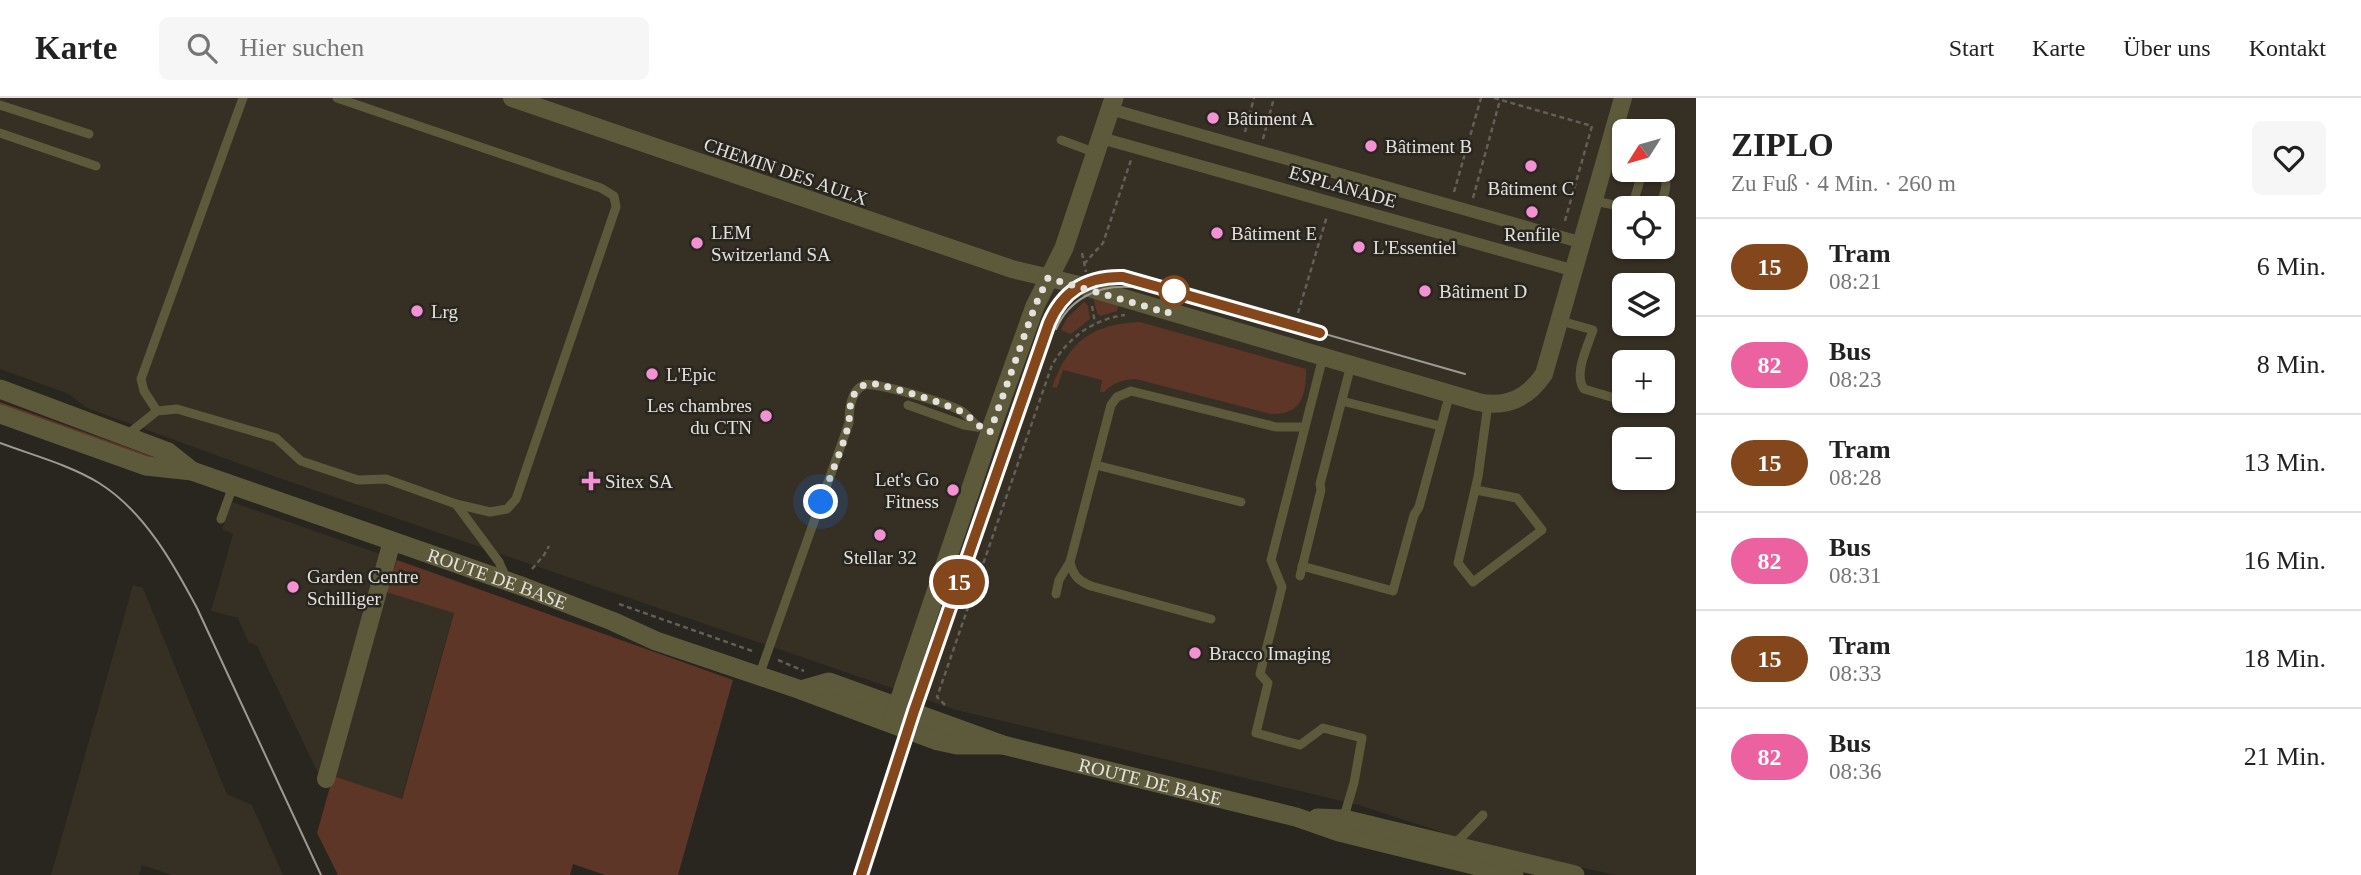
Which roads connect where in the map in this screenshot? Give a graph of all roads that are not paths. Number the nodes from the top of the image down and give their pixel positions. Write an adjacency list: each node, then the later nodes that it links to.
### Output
1 (243, 98): 27 (lane)
2 (337, 98): 38 (lane)
3 (512, 98): 5 (street, CHEMIN DES AULX)
4 (1619, 99): 13 (street)
5 (540, 102): 17 (street, CHEMIN DES AULX)
6 (1112, 104): 11 (street); 15 (street, ESPLANADE)
7 (0, 105): 9 (lane)
8 (0, 133): 12 (lane)
9 (89, 134)
10 (1061, 140): 11 (lane)
11 (1099, 145): 16 (street, ESPLANADE); 17 (street)
12 (96, 166)
13 (1595, 201): 14 (lane); 15 (street)
14 (1612, 204)
15 (1583, 243): 16 (street)
16 (1575, 271): 18 (street)
17 (1048, 278): 19 (street, CHEMIN DES AULX); 31 (street)
18 (1561, 321): 23 (lane); 25 (street)
19 (1323, 357): 20 (street, CHEMIN DES AULX); 30 (lane)
20 (1351, 365): 22 (street, CHEMIN DES AULX); 24 (lane)
21 (0, 389): 32 (street, ROUTE DE BASE)
22 (1450, 393): 25 (street, CHEMIN DES AULX); 29 (lane)
23 (1612, 397)
24 (1342, 401): 29 (lane); 29 (lane)
25 (1488, 404): 36 (lane)
26 (908, 405): 31 (lane)
27 (157, 411): 32 (lane); 38 (lane)
28 (0, 414): 34 (street, ROUTE DE BASE)
29 (1440, 426)
30 (1305, 428): 33 (lane); 49 (lane)
31 (984, 430): 45 (lane); 46 (street)
32 (126, 436): 34 (street, ROUTE DE BASE)
33 (1096, 465): 37 (lane); 41 (lane)
34 (192, 471): 35 (street, ROUTE DE BASE)
35 (233, 486): 39 (lane); 40 (street, ROUTE DE BASE)
36 (1476, 490): 36 (lane)
37 (1241, 502)
38 (456, 504): 42 (lane)
39 (221, 519)
40 (392, 541): 42 (street, ROUTE DE BASE); 47 (street)
41 (1070, 562): 43 (lane); 44 (lane)
42 (508, 582): 45 (street, ROUTE DE BASE)
43 (1056, 594)
44 (1211, 619)
45 (759, 676): 46 (street, ROUTE DE BASE)
46 (894, 715): 49 (street, ROUTE DE BASE)
47 (326, 779)
48 (1483, 815): 50 (lane)
49 (1341, 825): 50 (street, ROUTE DE BASE)
50 (1450, 852): 51 (street, ROUTE DE BASE); 52 (street, ROUTE DE BASE)
51 (1514, 875)
52 (1575, 875)

